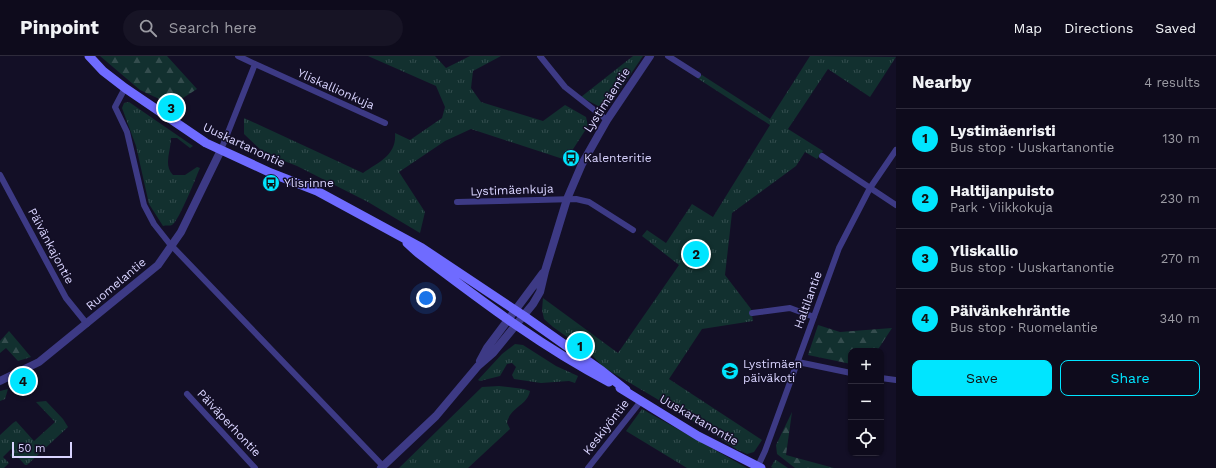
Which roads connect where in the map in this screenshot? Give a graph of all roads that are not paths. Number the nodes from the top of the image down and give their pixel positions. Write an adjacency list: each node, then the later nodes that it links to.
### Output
1 (89, 56): 8 (main road, Uuskartanontie)
2 (238, 56): 6 (street, Yliskallionkuja)
3 (540, 56): 9 (street)
4 (650, 56): 9 (street, Lystimäentie)
5 (668, 56): 7 (street)
6 (255, 64): 10 (street, Yliskallionkuja); 11 (street)
7 (698, 75)
8 (125, 88): 11 (main road, Uuskartanontie); 21 (street)
9 (607, 120): 16 (street, Lystimäentie)
10 (385, 123)
11 (222, 150): 20 (main road, Uuskartanontie); 21 (street, Ruomelantie)
12 (896, 150): 15 (street, Haltilantie)
13 (822, 156): 15 (street)
14 (0, 175): 28 (street, Päivänkajontie)
15 (870, 188): 18 (street); 26 (street, Haltilantie)
16 (567, 199): 17 (street, Lystimäenkuja); 19 (street, Lystimäenkuja); 22 (street, Lystimäentie)
17 (457, 202)
18 (896, 205)
19 (633, 230)
20 (400, 237): 23 (main road, Uuskartanontie); 27 (main road, Uuskartanontie)
21 (172, 245): 28 (street, Ruomelantie); 39 (street)
22 (545, 271): 23 (street, Lystimäentie); 25 (street, Lystimäentie)
23 (515, 310): 25 (main road, Uuskartanontie); 27 (street, Lystimäentie)
24 (752, 313): 26 (street)
25 (524, 316): 29 (street, Lystimäentie); 36 (main road, Uuskartanontie)
26 (814, 317): 30 (street, Haltilantie)
27 (508, 319): 29 (main road, Uuskartanontie); 31 (street, Lystimäentie)
28 (87, 324): 35 (street, Ruomelantie)
29 (516, 325): 31 (street, Lystimäentie); 36 (main road, Uuskartanontie)
30 (798, 362): 32 (street); 40 (street, Haltilantie)
31 (478, 366): 39 (street)
32 (848, 372)
33 (884, 378): 34 (street)
34 (896, 380)
35 (0, 381)
36 (626, 390): 38 (main road, Uuskartanontie)
37 (187, 394): 41 (street, Päiväperhontie)
38 (641, 401): 40 (main road, Uuskartanontie); 42 (street, Keskiyöntie)
39 (382, 467)
40 (760, 467)
41 (255, 468)
42 (588, 468)

